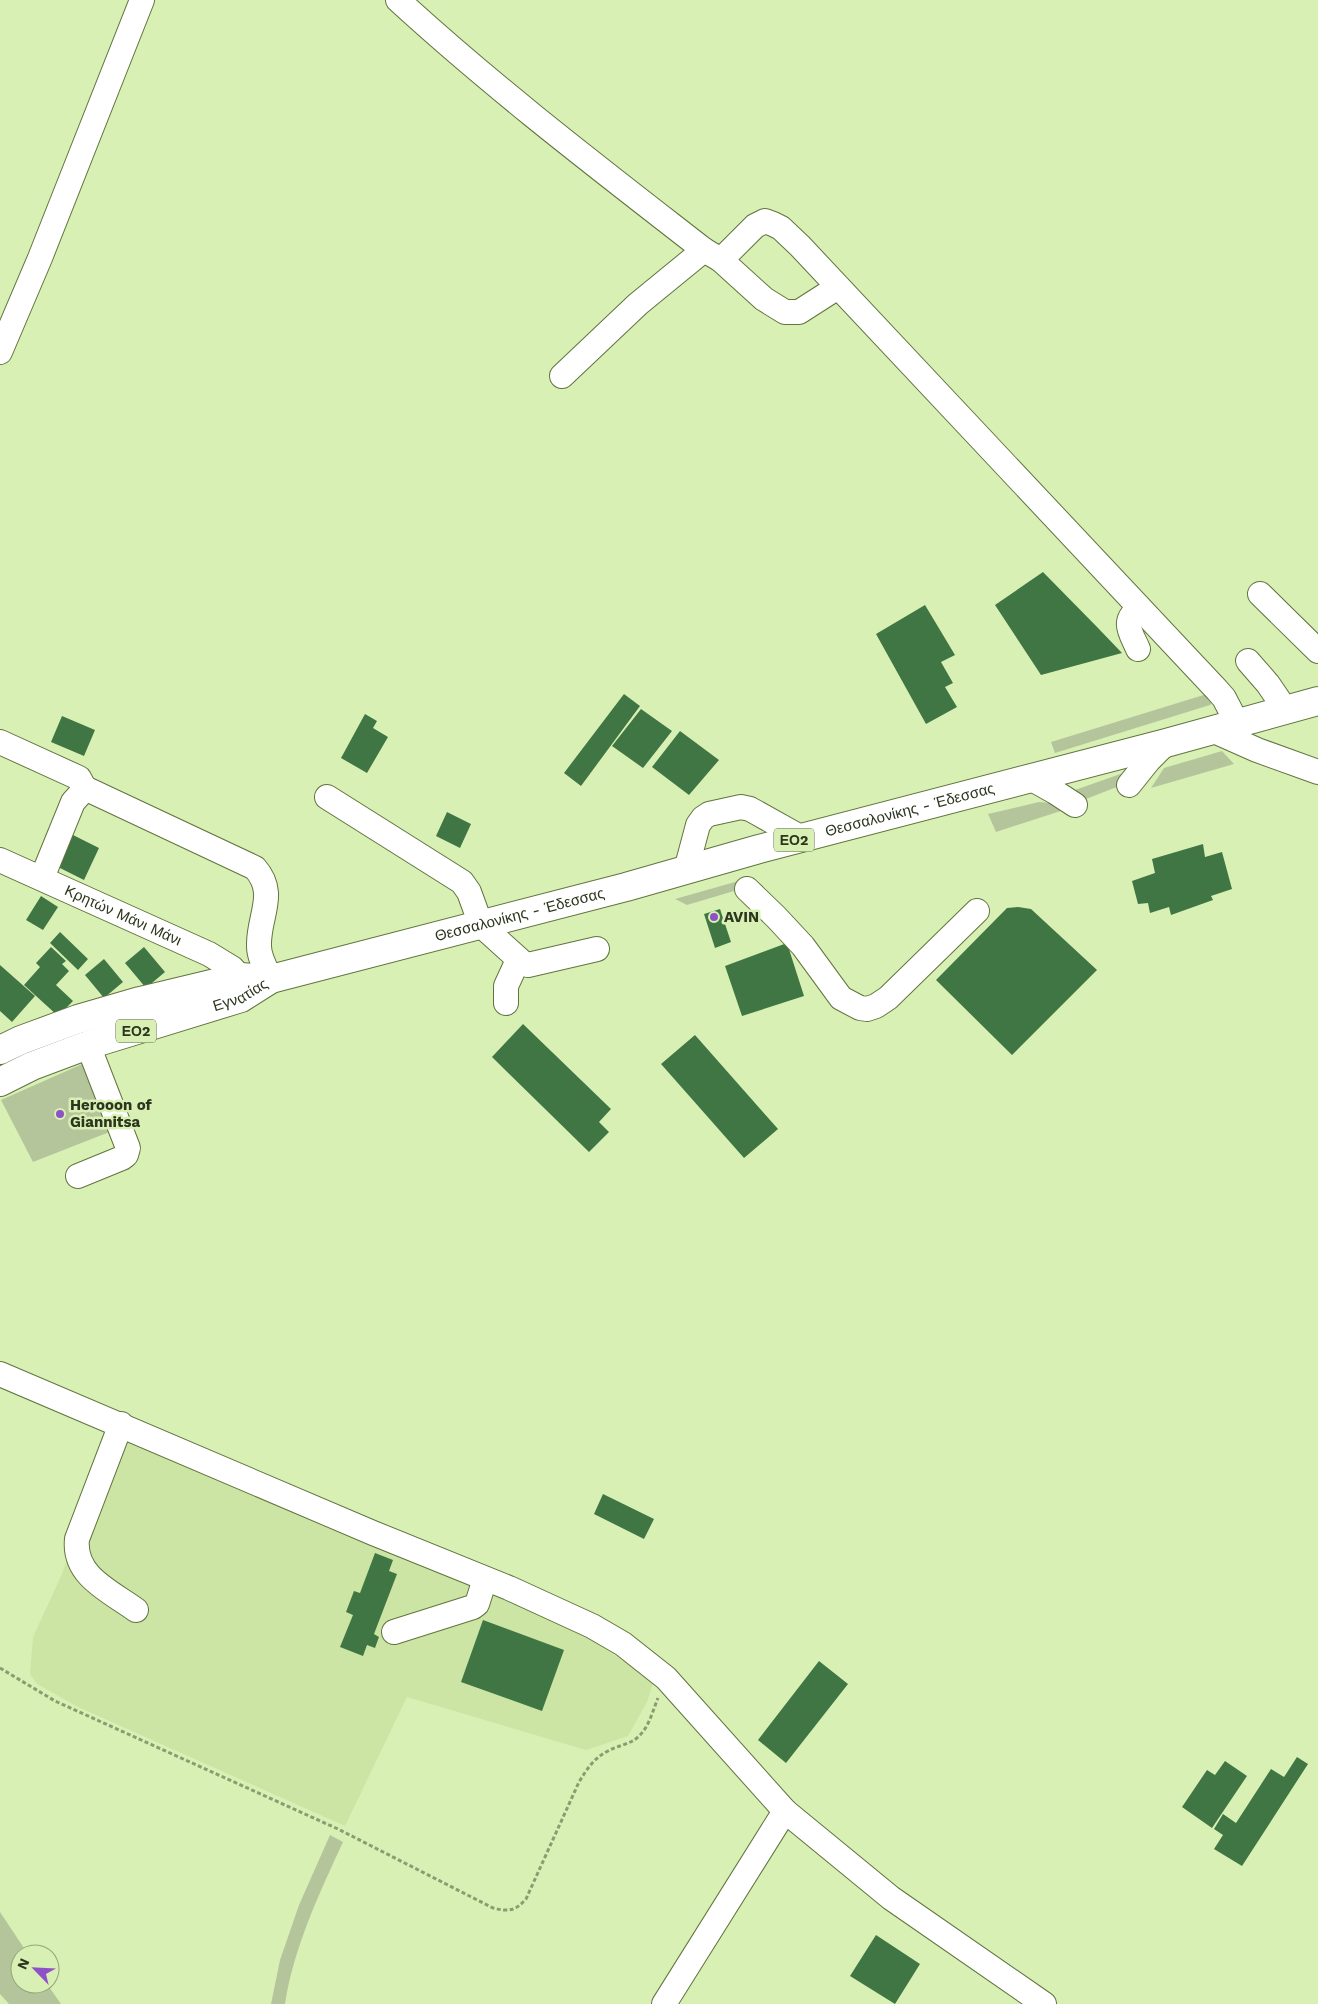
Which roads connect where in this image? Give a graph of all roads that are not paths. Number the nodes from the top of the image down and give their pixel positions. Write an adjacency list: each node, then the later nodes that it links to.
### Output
1 (142, 0): 5 (street)
2 (398, 0): 3 (street)
3 (713, 255): 4 (street); 4 (street); 6 (street)
4 (838, 287): 8 (street)
5 (0, 352)
6 (562, 376)
7 (1260, 594): 10 (street)
8 (1139, 609): 9 (street); 14 (street)
9 (1138, 649)
10 (1318, 651)
11 (1248, 661): 13 (street)
12 (1318, 700): 13 (highway, Θεσσαλονίκης - Έδεσσας / ΕΟ2)
13 (1286, 709): 14 (highway, Θεσσαλονίκης - Έδεσσας / ΕΟ2)
14 (1225, 726): 16 (highway, Θεσσαλονίκης - Έδεσσας / ΕΟ2); 17 (street)
15 (0, 742): 20 (street)
16 (1166, 743): 18 (highway, Θεσσαλονίκης - Έδεσσας / ΕΟ2); 19 (street)
17 (1318, 772)
18 (1030, 778): 22 (street); 23 (highway, Θεσσαλονίκης - Έδεσσας / ΕΟ2)
19 (1129, 785)
20 (86, 791): 26 (street); 34 (street)
21 (327, 797): 29 (street)
22 (1075, 805)
23 (802, 838): 25 (highway, Θεσσαλονίκης - Έδεσσας / ΕΟ2); 25 (street)
24 (0, 860): 26 (street, Κρητών Μάνι Μάνι)
25 (686, 870): 29 (highway, Θεσσαλονίκης - Έδεσσας / ΕΟ2)
26 (42, 878): 30 (street, Κρητών Μάνι Μάνι)
27 (747, 889): 28 (street)
28 (977, 911)
29 (481, 925): 32 (street); 34 (highway, Θεσσαλονίκης - Έδεσσας / ΕΟ2)
30 (195, 947): 33 (street, Κρητών Μάνι Μάνι); 35 (street)
31 (597, 949): 32 (street)
32 (518, 960): 36 (street)
33 (240, 978): 34 (highway, Εγνατίας / ΕΟ2); 35 (highway, Εγνατίας / ΕΟ2)
34 (271, 979): 37 (highway, Εγνατίας / ΕΟ2)
35 (203, 985): 38 (highway, Εγνατίας / ΕΟ2)
36 (506, 1003)
37 (88, 1045): 39 (highway, Εγνατίας / ΕΟ2); 40 (street)
38 (0, 1050)
39 (0, 1082)
40 (78, 1176)
41 (0, 1374): 42 (street)
42 (121, 1424): 43 (street); 44 (street)
43 (485, 1579): 45 (street); 46 (street)
44 (136, 1610)
45 (394, 1632)
46 (785, 1811): 47 (street); 48 (street)
47 (664, 2004)
48 (1044, 2004)

